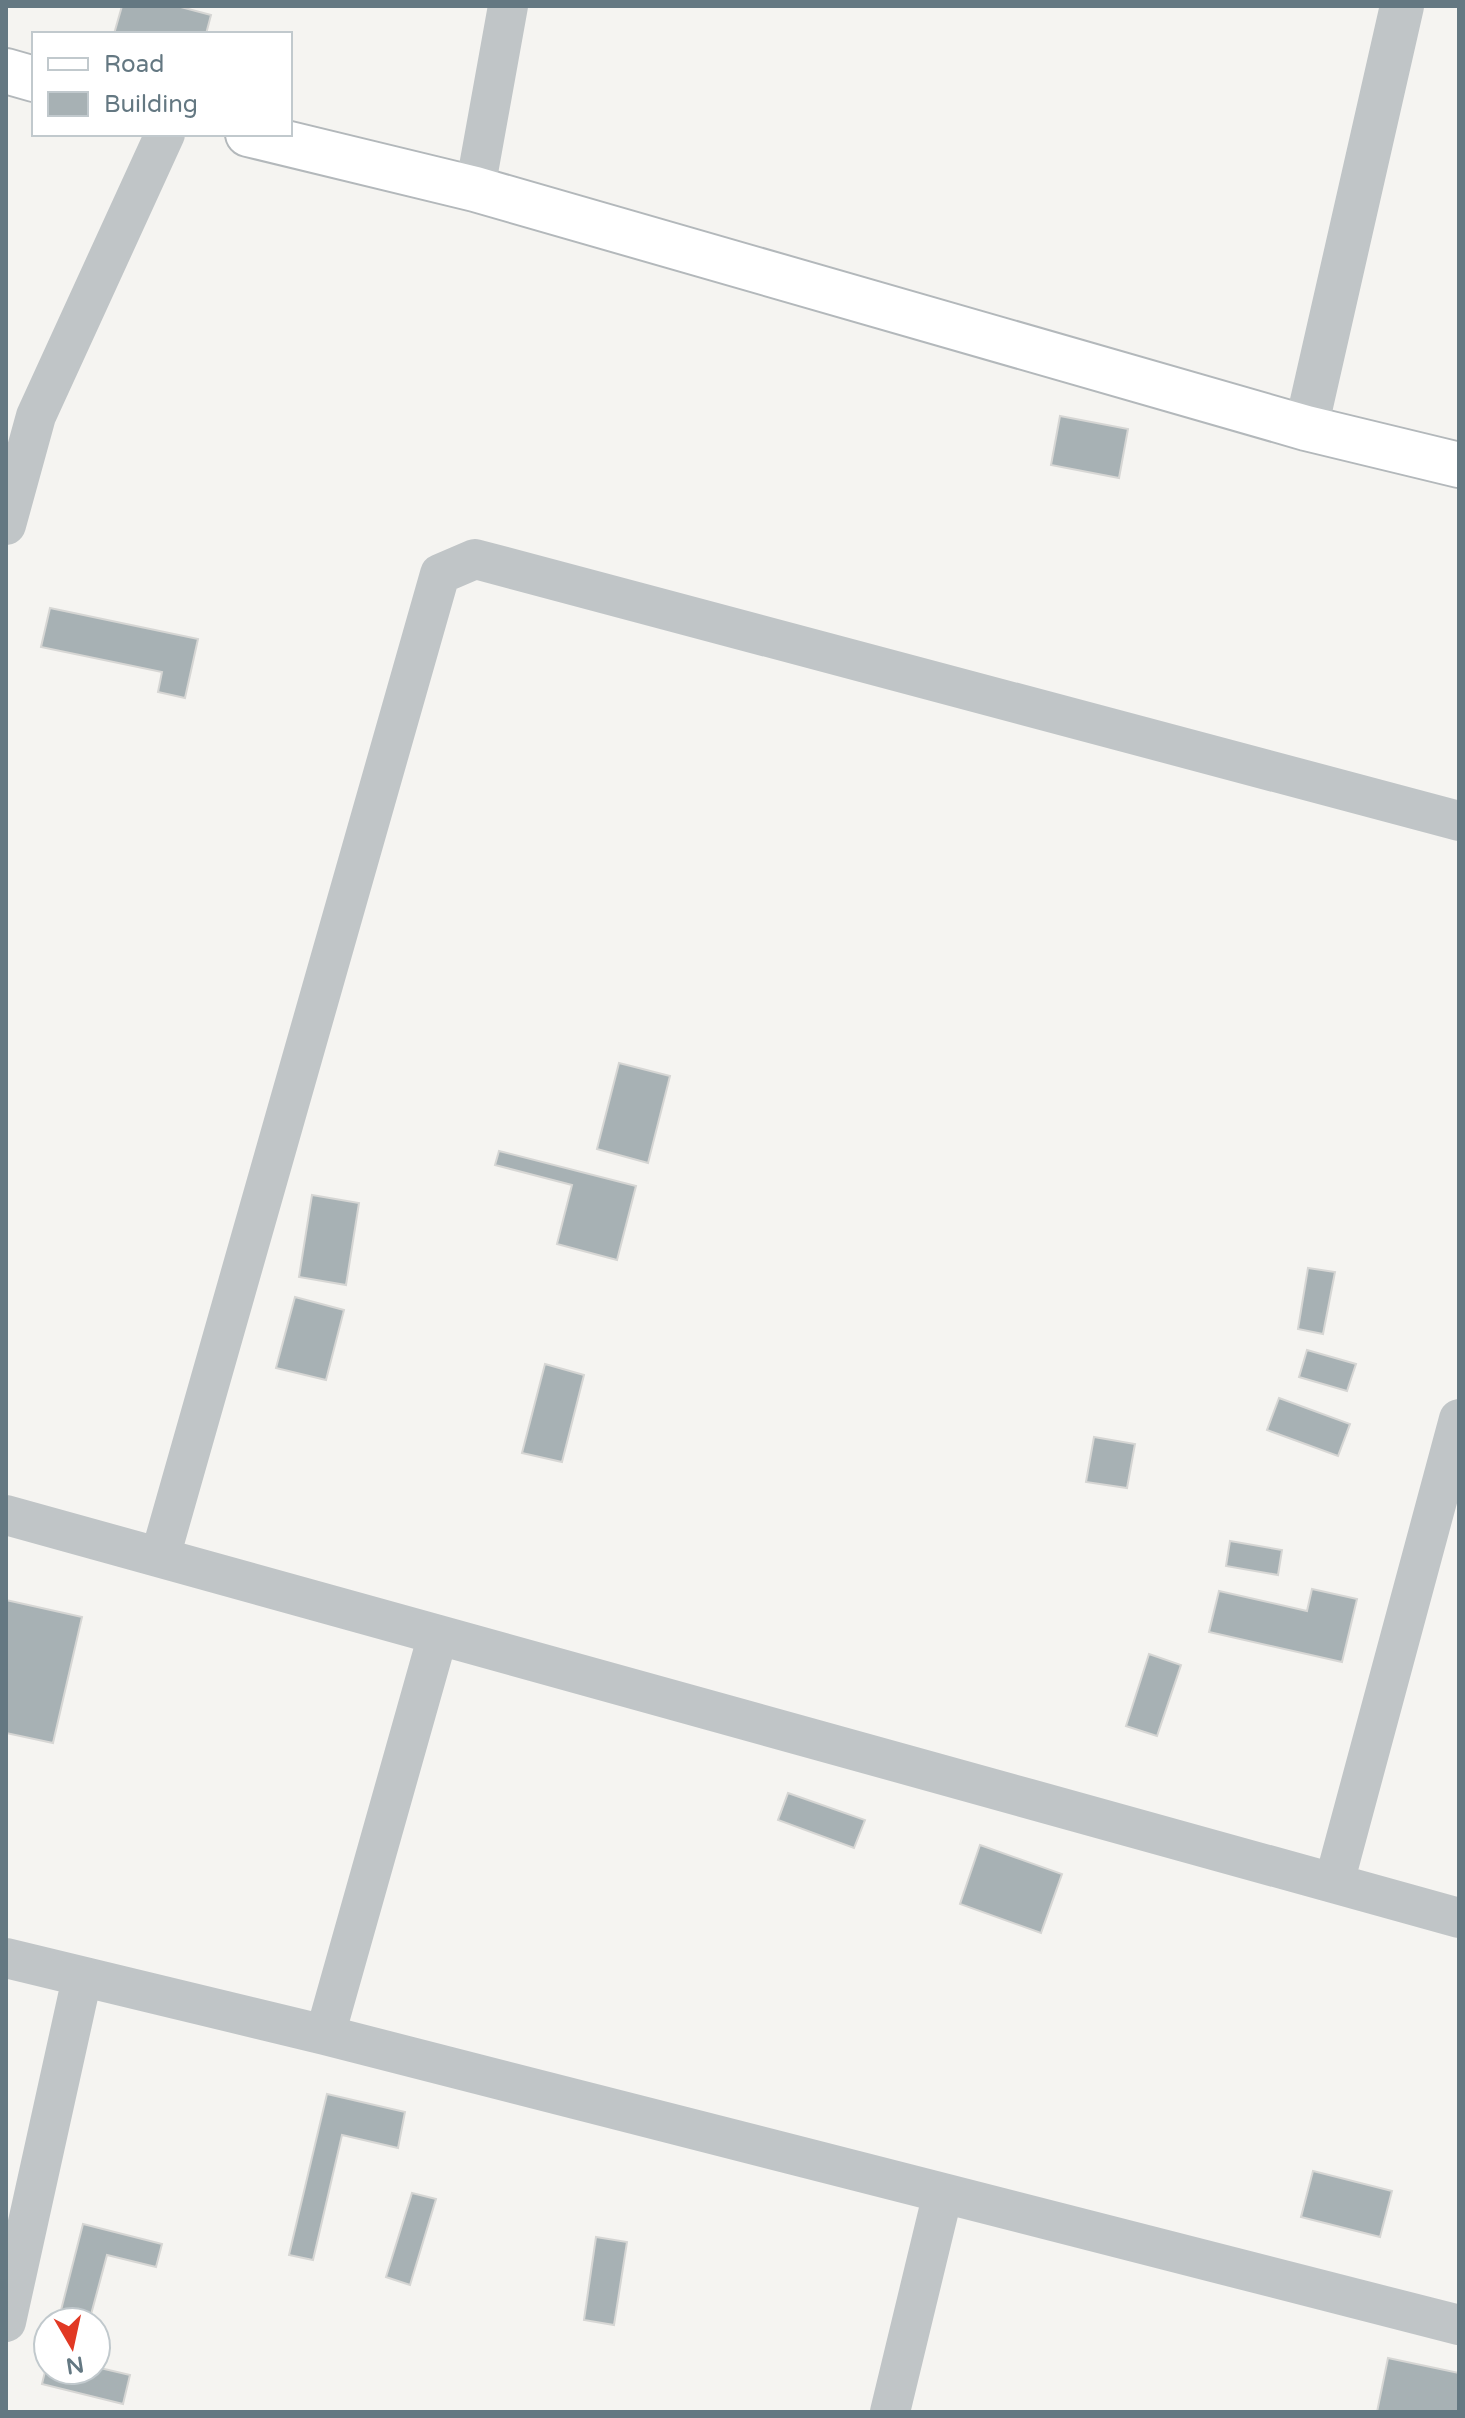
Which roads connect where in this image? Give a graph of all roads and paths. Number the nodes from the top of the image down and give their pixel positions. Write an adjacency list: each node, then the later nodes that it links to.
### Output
1 (508, 6): 7 (street)
2 (1402, 6): 9 (street)
3 (6, 71): 4 (main road)
4 (32, 78)
5 (164, 136): 8 (street)
6 (256, 136): 7 (main road)
7 (475, 189): 9 (main road)
8 (21, 413): 11 (street)
9 (1306, 428): 10 (main road)
10 (1459, 465)
11 (6, 525)
12 (1459, 821): 15 (street)
13 (1459, 1419): 17 (street)
14 (6, 1515): 15 (street)
15 (160, 1557): 16 (street)
16 (438, 1635): 17 (street); 21 (street)
17 (1334, 1883): 18 (street)
18 (1459, 1918)
19 (6, 1958): 20 (street)
20 (82, 1978): 21 (street); 23 (street)
21 (325, 2035): 22 (street)
22 (943, 2193): 24 (street); 25 (street)
23 (6, 2322)
24 (1459, 2325)
25 (890, 2412)

